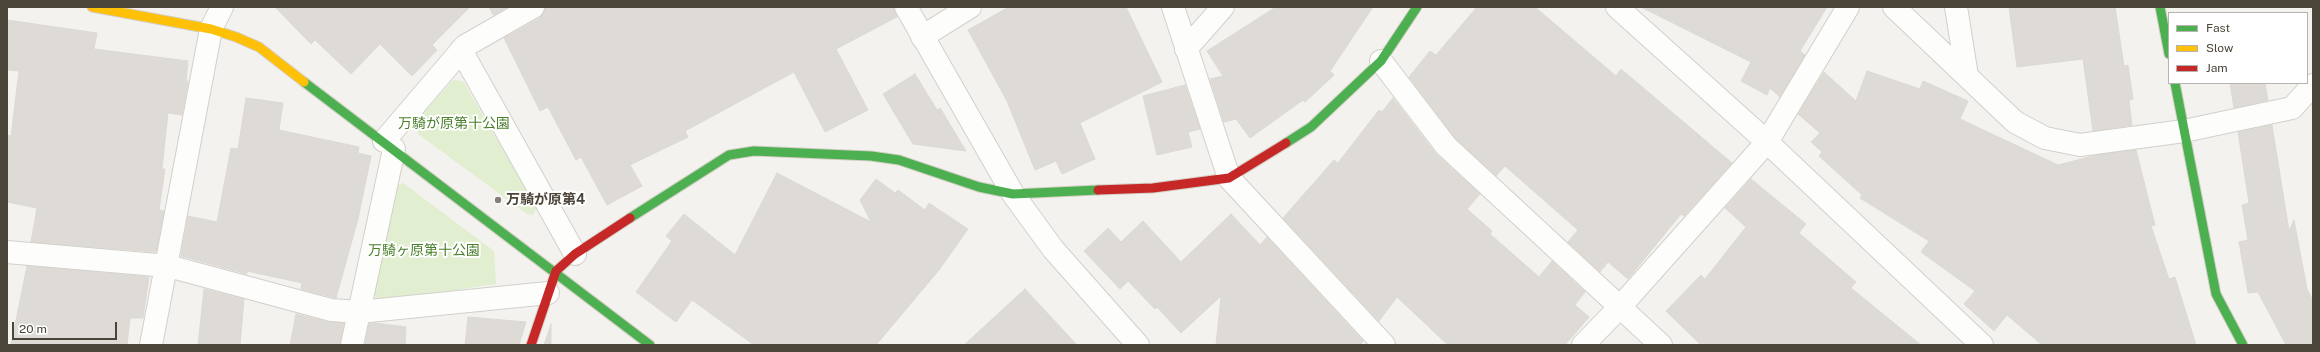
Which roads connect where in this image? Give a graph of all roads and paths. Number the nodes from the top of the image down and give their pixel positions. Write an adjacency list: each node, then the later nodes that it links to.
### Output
1 (92, 7): 14 (street)
2 (222, 7): 14 (street)
3 (533, 7): 18 (street)
4 (906, 7): 15 (street)
5 (970, 7): 15 (street)
6 (1172, 7): 16 (street)
7 (1223, 7): 16 (street)
8 (1417, 7): 19 (street)
9 (1617, 7): 24 (street)
10 (1848, 7): 24 (street)
11 (1894, 7): 20 (street)
12 (1956, 7): 20 (street)
13 (2160, 7): 17 (street)
14 (211, 29): 25 (street); 30 (street)
15 (922, 37): 27 (street)
16 (1186, 49): 26 (street)
17 (2168, 49)
18 (461, 50): 25 (street); 29 (street)
19 (1381, 61): 26 (street); 33 (street)
20 (1967, 76): 23 (street)
21 (2175, 84): 23 (street)
22 (2313, 85): 23 (street)
23 (2184, 132): 44 (street)
24 (1766, 142): 33 (street); 43 (street)
25 (389, 145): 31 (street); 34 (street)
26 (1229, 178): 27 (street); 40 (street)
27 (1013, 194): 29 (street); 39 (street)
28 (7, 252): 30 (street)
29 (575, 254): 31 (street)
30 (168, 266): 34 (street); 35 (street)
31 (556, 272): 32 (street); 38 (street)
32 (548, 293): 34 (street); 37 (street)
33 (1619, 308): 41 (street); 42 (street)
34 (359, 312): 36 (street)
35 (151, 345)
36 (352, 345)
37 (531, 345)
38 (650, 345)
39 (1138, 345)
40 (1384, 345)
41 (1583, 345)
42 (1661, 345)
43 (1982, 345)
44 (2243, 345)

